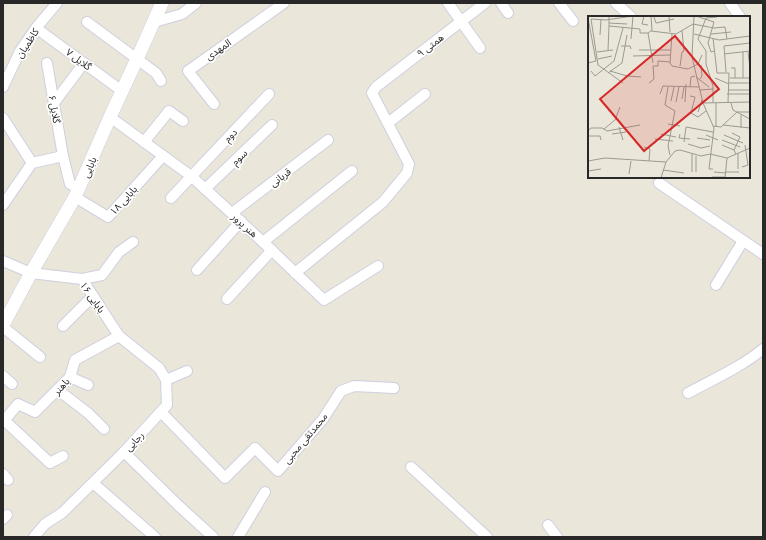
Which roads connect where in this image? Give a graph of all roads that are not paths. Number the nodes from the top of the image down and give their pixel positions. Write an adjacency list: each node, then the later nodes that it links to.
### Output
1 (57, 3): 18 (street, کاظمیان)
2 (162, 3): 17 (main road, بابایی)
3 (196, 3): 17 (street)
4 (284, 3): 29 (street, المهدی)
5 (448, 3): 14 (street)
6 (485, 3): 14 (street, همتی ۹)
7 (501, 3): 11 (street)
8 (559, 3): 15 (street)
9 (616, 3): 12 (street)
10 (730, 3): 13 (street)
11 (508, 14)
12 (629, 16)
13 (739, 16)
14 (461, 21): 19 (street); 33 (street, همتی ۹)
15 (573, 21)
16 (87, 22): 20 (street)
17 (154, 22): 20 (main road, بابایی)
18 (36, 28): 22 (street, گلایل ۷); 24 (street, کاظمیان)
19 (480, 48)
20 (137, 59): 23 (street); 25 (main road, بابایی)
21 (47, 63): 28 (street, گلایل ۶)
22 (84, 63): 25 (street, گلایل ۷); 28 (street)
23 (161, 81)
24 (3, 87)
25 (122, 91): 30 (main road, بابایی)
26 (269, 94): 41 (street, دوم)
27 (425, 94): 33 (street)
28 (54, 103): 37 (street, گلایل ۶)
29 (214, 104)
30 (110, 117): 36 (street, هنر پرور); 44 (main road, بابایی)
31 (3, 118): 39 (street)
32 (183, 121): 36 (street)
33 (388, 123): 58 (street)
34 (272, 125): 43 (street, سوم)
35 (328, 140): 47 (street, قربانی)
36 (144, 142): 38 (street, هنر پرور)
37 (63, 156): 39 (street); 44 (street, گلایل ۶)
38 (163, 156): 41 (street, هنر پرور); 44 (street, بابایی ۱۸)
39 (32, 163): 46 (street)
40 (352, 171): 51 (street)
41 (191, 176): 43 (street, هنر پرور); 45 (street, دوم)
42 (659, 183): 49 (street)
43 (205, 189): 47 (street, هنر پرور)
44 (77, 193): 57 (main road, بابایی)
45 (171, 198)
46 (3, 205)
47 (232, 213): 48 (street, هنر پرور)
48 (241, 221): 51 (street, هنر پرور); 56 (street)
49 (743, 241): 53 (street); 60 (street)
50 (133, 242): 59 (street)
51 (263, 242): 52 (street, هنر پرور)
52 (272, 250): 58 (street, هنر پرور); 62 (street)
53 (763, 254)
54 (3, 261): 57 (street, بابایی ۱۶)
55 (378, 266): 58 (street, هنر پرور)
56 (197, 270)
57 (31, 273): 59 (street, بابایی ۱۶); 63 (main road, بابایی)
58 (295, 273)
59 (82, 279): 61 (street, بابایی ۱۶)
60 (716, 285)
61 (93, 296): 64 (street); 65 (street, بابایی ۱۶)
62 (227, 299)
63 (3, 326): 67 (street)
64 (63, 326)
65 (119, 336): 70 (street, باهنر); 71 (street)
66 (763, 349): 76 (street)
67 (40, 357)
68 (187, 371): 71 (street)
69 (3, 376): 72 (street)
70 (70, 377): 73 (street); 75 (street, باهنر)
71 (166, 380): 77 (street, رجایی)
72 (12, 384)
73 (88, 385)
74 (394, 388): 77 (street, محمدتقی محبی)
75 (58, 390): 78 (street, باهنر); 79 (street)
76 (688, 393)
77 (161, 412): 80 (street, رجایی)
78 (4, 421): 81 (street)
79 (104, 429)
80 (124, 452): 83 (street, رجایی); 88 (street)
81 (63, 456)
82 (411, 467): 90 (street)
83 (93, 483): 86 (street, رجایی); 87 (street)
84 (266, 492): 89 (street)
85 (548, 525): 91 (street)
86 (38, 536)
87 (156, 537)
88 (213, 537)
89 (238, 537)
90 (487, 537)
91 (557, 537)

